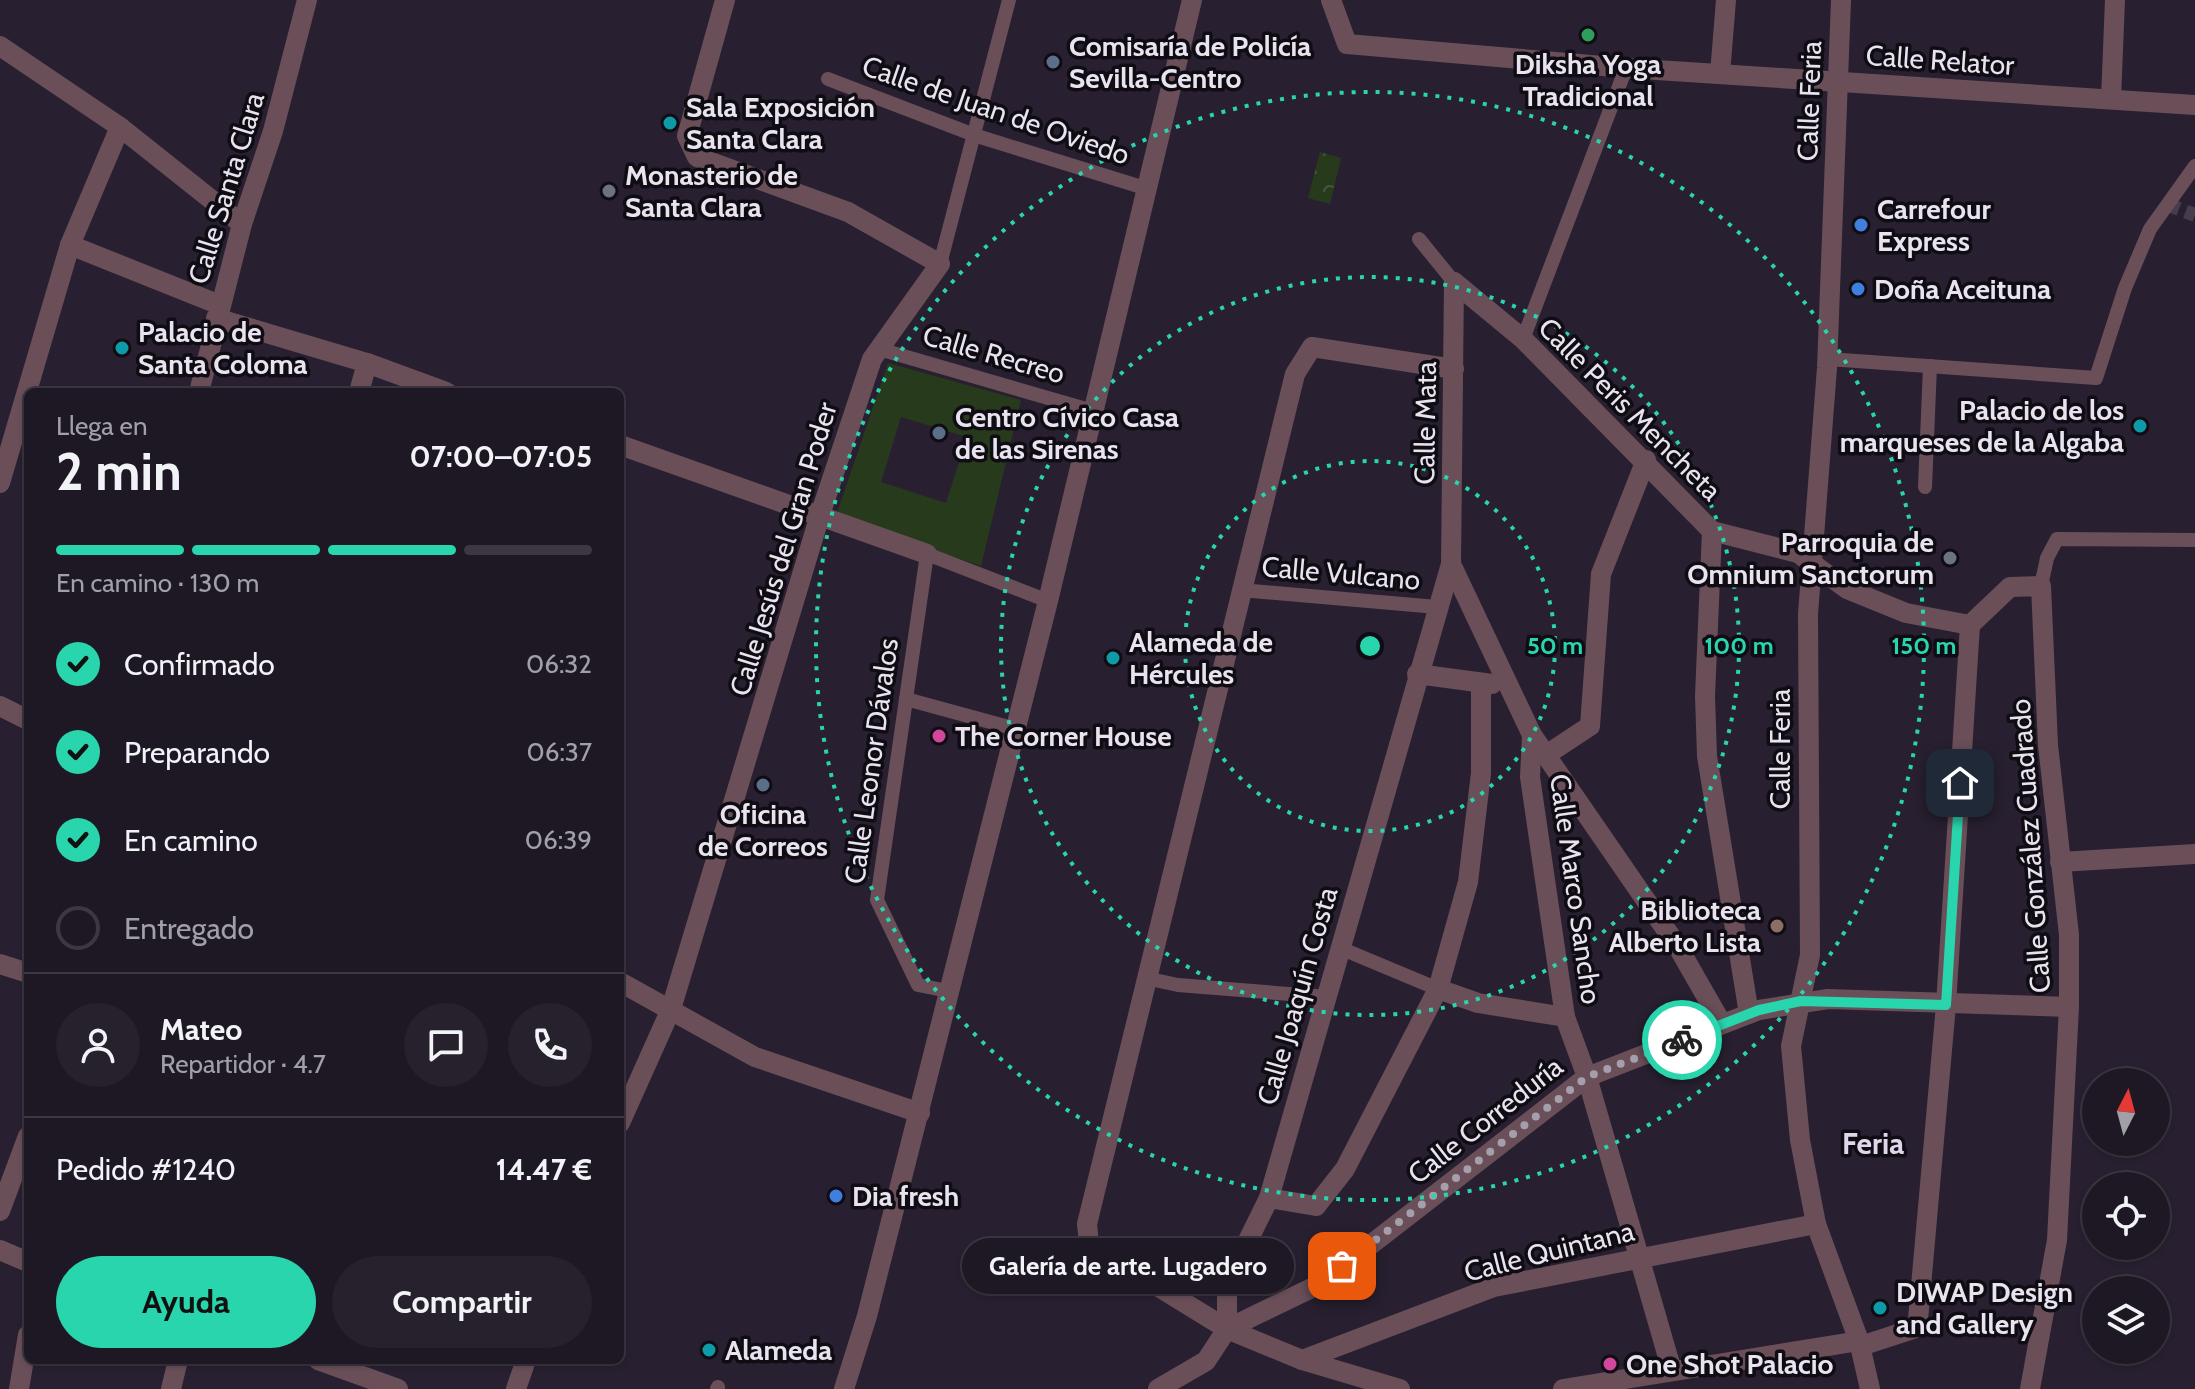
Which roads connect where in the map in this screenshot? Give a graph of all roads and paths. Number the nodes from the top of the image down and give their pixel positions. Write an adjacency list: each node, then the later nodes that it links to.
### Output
1 (307, 0): 20 (street, Calle Santa Clara)
2 (725, 0): 23 (street)
3 (1009, 0): 17 (street, Calle Jesús del Gran Poder)
4 (1192, 0): 19 (street)
5 (1331, 0): 10 (street, Calle Relator)
6 (1726, 0): 11 (street)
7 (1841, 0): 13 (street, Calle Feria)
8 (2115, 0): 14 (street)
9 (0, 46): 16 (street)
10 (1626, 68): 11 (street, Calle Relator); 26 (street)
11 (1720, 74): 13 (street, Calle Relator)
12 (828, 79): 17 (street, Calle de Juan de Oviedo)
13 (1838, 82): 14 (street, Calle Relator); 28 (street, Calle Feria)
14 (2111, 99): 15 (street, Calle Relator)
15 (2195, 105)
16 (120, 127): 20 (street); 22 (street)
17 (977, 136): 19 (street, Calle de Juan de Oviedo); 23 (street, Calle Jesús del Gran Poder)
18 (2195, 166): 30 (street)
19 (1148, 189): 37 (street)
20 (242, 224): 25 (street, Calle Santa Clara)
21 (1419, 239): 24 (street, Calle Peris Mencheta)
22 (70, 245): 25 (street); 32 (street)
23 (940, 264): 27 (street, Calle Jesús del Gran Poder)
24 (1454, 282): 26 (street, Calle Peris Mencheta); 31 (street, Calle Mata)
25 (218, 311): 29 (street); 33 (street, Calle Santa Clara)
26 (1523, 339): 39 (street, Calle Peris Mencheta)
27 (879, 349): 37 (street, Calle Recreo); 42 (street, Calle Jesús del Gran Poder)
28 (1828, 359): 30 (street); 46 (street, Calle Feria)
29 (367, 363): 34 (street); 35 (street)
30 (1930, 366): 41 (street)
31 (1454, 369): 47 (street, Calle Mata); 49 (street)
32 (28, 388)
33 (200, 388)
34 (360, 388)
35 (435, 388)
36 (24, 401): 40 (street)
37 (1093, 411): 50 (street)
38 (624, 446): 42 (street)
39 (1646, 460): 43 (street, Calle Peris Mencheta); 61 (street)
40 (0, 483)
41 (1925, 487)
42 (820, 515): 45 (street); 75 (street, Calle Jesús del Gran Poder)
43 (1712, 531): 46 (street, Calle Peris Mencheta); 76 (street)
44 (2195, 540): 48 (street, Calle González Cuadrado)
45 (927, 554): 50 (street); 56 (street, Calle Leonor Dávalos)
46 (1812, 563): 52 (street, Calle Peris Mencheta); 72 (street, Calle Feria)
47 (1451, 564): 51 (street, Calle Mata); 55 (street, Calle Mata)
48 (2041, 586): 52 (street); 63 (street, Calle González Cuadrado)
49 (1241, 590): 51 (street, Calle Vulcano); 67 (street)
50 (1048, 601): 59 (street)
51 (1437, 607): 53 (street, Calle Mata)
52 (1970, 625): 73 (street)
53 (1417, 674): 54 (street); 71 (street, Calle Joaquín Costa)
54 (1481, 683): 55 (street); 69 (street)
55 (1508, 685): 60 (street, Calle Mata)
56 (906, 699): 59 (street); 70 (street, Calle Leonor Dávalos)
57 (0, 706): 58 (street)
58 (24, 718)
59 (1016, 729): 70 (street)
60 (1532, 735): 61 (street, Calle Mata); 77 (street, Calle Marco Sancho)
61 (1546, 755): 78 (street, Calle Mata)
62 (2195, 854): 63 (street)
63 (2060, 862): 74 (street, Calle González Cuadrado)
64 (1340, 948): 69 (street)
65 (0, 964): 66 (street)
66 (24, 972)
67 (1145, 978): 71 (street); 89 (street)
68 (624, 984): 75 (street)
69 (1438, 989): 77 (street); 83 (street)
70 (948, 991): 80 (street)
71 (1327, 997): 83 (street, Calle Joaquín Costa)
72 (1801, 1001): 73 (street, Calle Correduría); 76 (street, Calle Correduría); 85 (street, Calle Feria)
73 (1946, 1005): 74 (street, Calle Correduría); 90 (street)
74 (2069, 1007): 107 (street, Calle González Cuadrado)
75 (671, 1009): 80 (street); 81 (street, Calle Jesús del Gran Poder)
76 (1749, 1014): 78 (street, Calle Correduría)
77 (1565, 1017): 79 (street, Calle Marco Sancho)
78 (1722, 1024): 79 (street, Calle Correduría)
79 (1587, 1077): 87 (street, Calle Marco Sancho); 89 (street, Calle Correduría)
80 (920, 1113): 97 (street)
81 (624, 1114)
82 (24, 1147): 84 (street)
83 (1269, 1198): 89 (street, Calle Joaquín Costa)
84 (0, 1211)
85 (1816, 1224): 87 (street, Calle Quintana); 90 (street, Calle Feria)
86 (0, 1250): 88 (street)
87 (1642, 1256): 92 (street, Calle Quintana); 96 (street, Calle Marco Sancho)
88 (24, 1260)
89 (1227, 1329): 92 (street); 98 (street)
90 (1860, 1343): 96 (street); 106 (street, Calle Feria)
91 (24, 1359): 100 (street)
92 (1302, 1360): 104 (street)
93 (177, 1364): 101 (street)
94 (329, 1364): 102 (street)
95 (525, 1364): 103 (street)
96 (1672, 1371): 99 (street)
97 (850, 1386)
98 (1170, 1386)
99 (1616, 1386): 105 (street)
100 (19, 1389)
101 (171, 1389)
102 (398, 1389)
103 (516, 1389)
104 (1400, 1389)
105 (1563, 1389)
106 (1870, 1389)
107 (2030, 1389)

